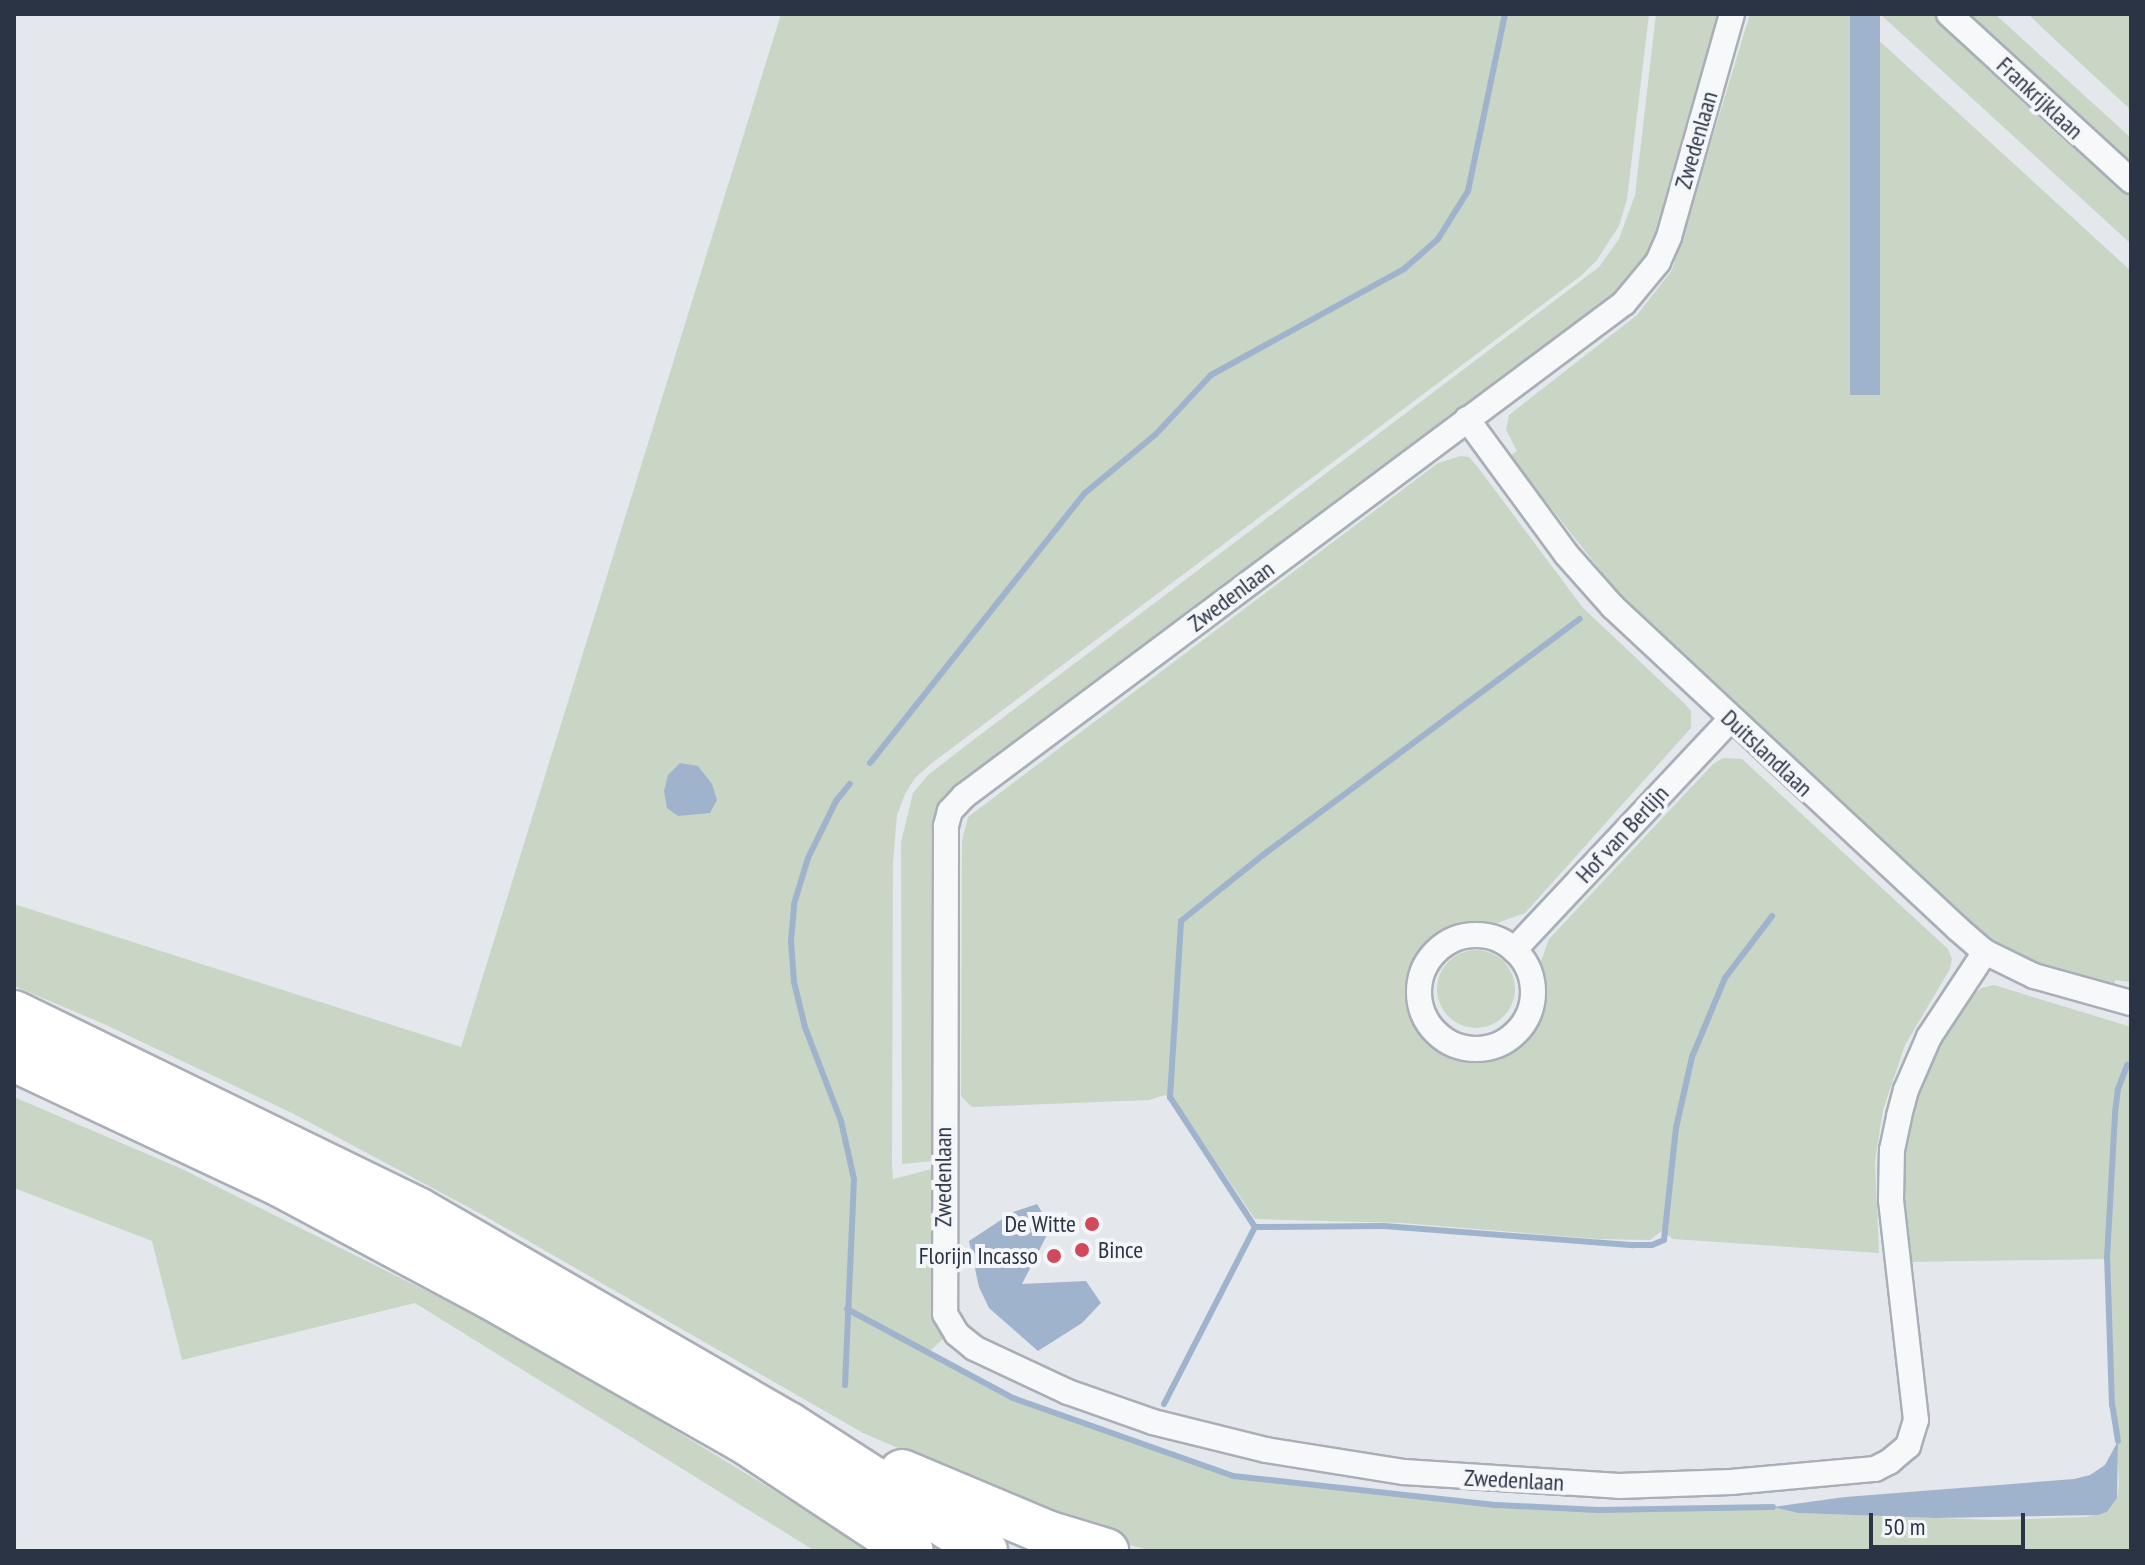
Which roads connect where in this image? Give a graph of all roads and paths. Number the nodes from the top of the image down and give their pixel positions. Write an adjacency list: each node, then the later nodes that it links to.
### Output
1 (1732, 14): 4 (street, Zwedenlaan)
2 (1949, 14): 3 (street, Frankrijklaan)
3 (2131, 181)
4 (1467, 419): 5 (street, Duitslandlaan); 7 (street, Zwedenlaan)
5 (1730, 720): 6 (street, Hof van Berlijn); 7 (street, Duitslandlaan)
6 (1514, 950): 6 (street)
7 (1985, 952): 8 (street, Duitslandlaan)
8 (2131, 1003)
9 (14, 1013): 11 (highway)
10 (14, 1059): 12 (highway)
11 (789, 1425): 13 (highway); 14 (highway)
12 (911, 1551)
13 (985, 1551)
14 (1106, 1551)

